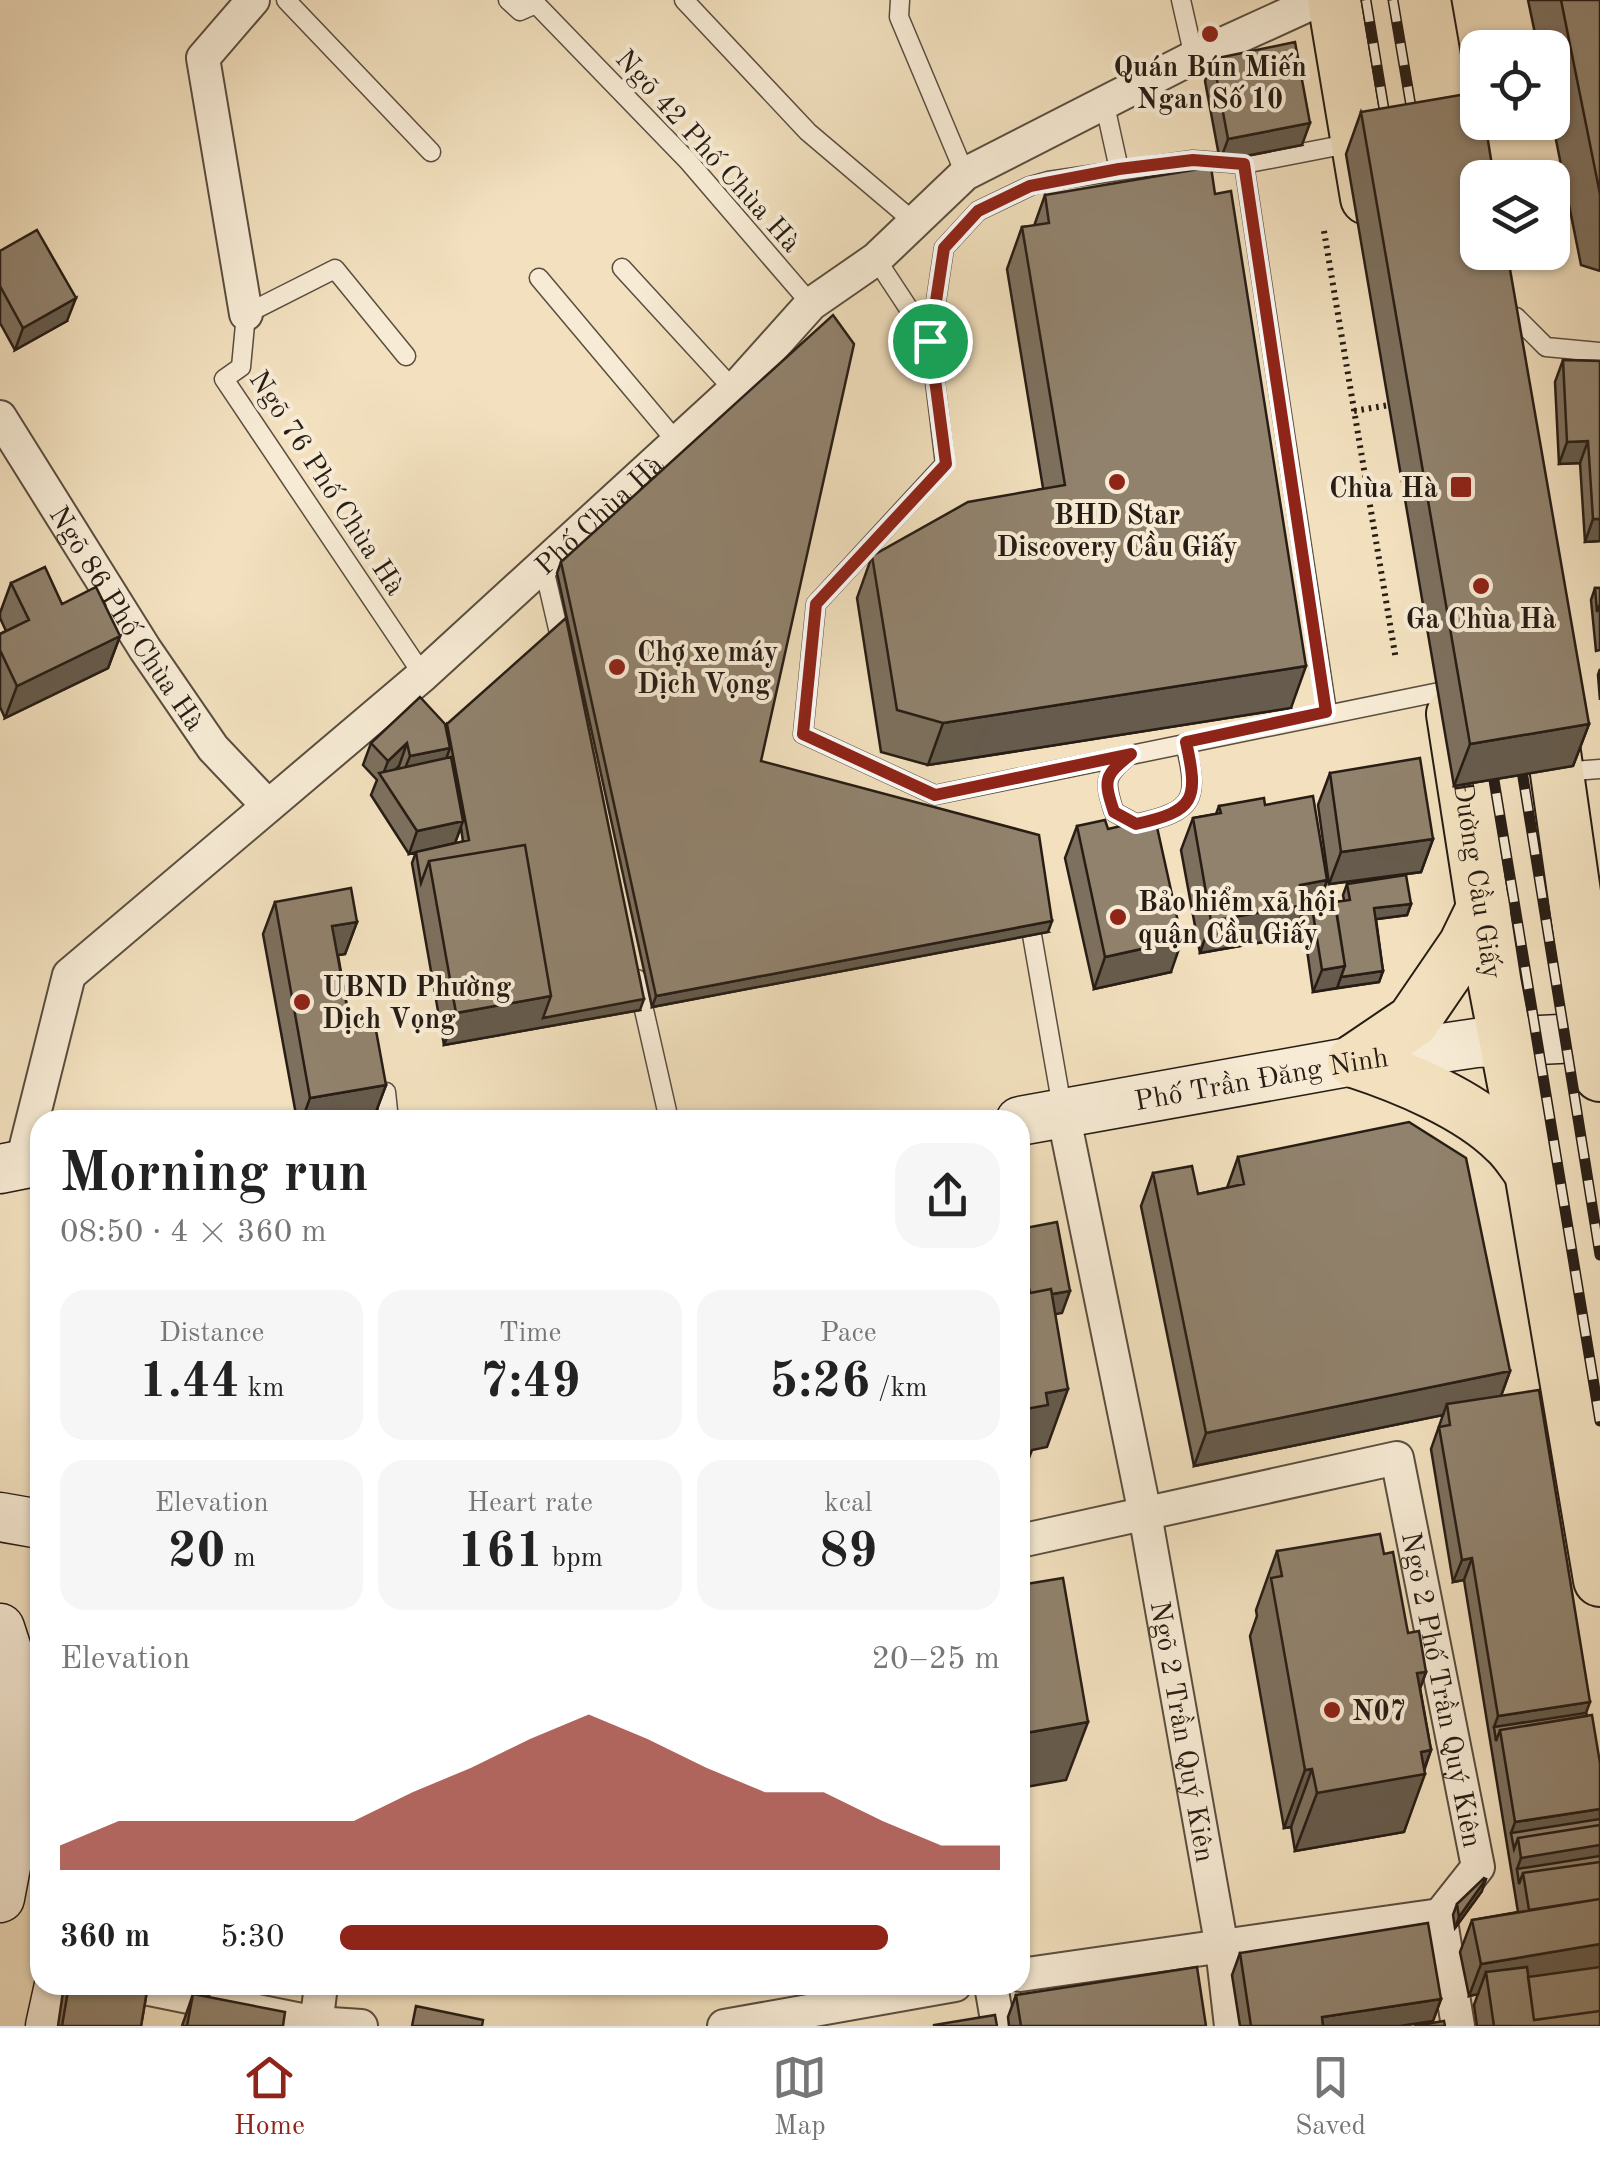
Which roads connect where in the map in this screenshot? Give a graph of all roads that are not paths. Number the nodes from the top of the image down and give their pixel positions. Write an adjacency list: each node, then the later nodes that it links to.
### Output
1 (253, 0): 25 (street)
2 (286, 0): 13 (lane)
3 (684, 0): 18 (lane)
4 (900, 0): 16 (lane)
5 (1181, 0): 10 (lane)
6 (1319, 0): 10 (street, Phố Chùa Hà)
7 (1334, 0): 12 (main road)
8 (1424, 0): 17 (main road)
9 (514, 6): 24 (lane, Ngõ 42 Phố Chùa Hà)
10 (1194, 57): 11 (street, Phố Chùa Hà)
11 (1104, 101): 15 (lane); 16 (street, Phố Chùa Hà)
12 (1358, 142): 14 (lane); 19 (main road)
13 (431, 152)
14 (1244, 164): 15 (lane); 39 (lane)
15 (1119, 169): 26 (lane)
16 (965, 174): 18 (street, Phố Chùa Hà)
17 (1460, 206)
18 (913, 222): 20 (street, Phố Chùa Hà)
19 (1374, 240)
20 (876, 260): 24 (street, Phố Chùa Hà); 26 (lane)
21 (622, 268): 30 (lane)
22 (539, 278): 32 (lane)
23 (1475, 290): 27 (lane); 29 (main road)
24 (811, 304): 30 (street, Phố Chùa Hà)
25 (246, 314): 28 (lane); 38 (lane, Ngõ 76 Phố Chùa Hà)
26 (930, 341): 41 (lane)
27 (1600, 352)
28 (406, 356)
29 (1488, 367)
30 (734, 390): 32 (street, Phố Chùa Hà)
31 (0, 417): 33 (street, Ngõ 86 Phố Chùa Hà)
32 (676, 442): 34 (street, Phố Chùa Hà)
33 (9, 453): 43 (street, Ngõ 86 Phố Chùa Hà)
34 (543, 564): 37 (lane); 38 (street, Phố Chùa Hà)
35 (1539, 656): 42 (main road)
36 (1429, 667): 39 (lane); 44 (main road, Đường Cầu Giấy)
37 (567, 668)
38 (423, 675): 43 (street, Phố Chùa Hà)
39 (1326, 712): 40 (lane)
40 (1186, 742): 41 (lane); 41 (lane)
41 (1131, 754)
42 (1580, 771): 45 (main road)
43 (268, 806): 52 (street, Phố Chùa Hà)
44 (1484, 906): 48 (main road, Đường Cầu Giấy); 50 (main road)
45 (1588, 912): 49 (main road)
46 (1032, 935): 56 (lane)
47 (633, 959): 54 (lane)
48 (1505, 1039): 49 (street, Phố Trần Đăng Ninh); 50 (street, Phố Trần Đăng Ninh); 58 (main road, Đường Cầu Giấy)
49 (1598, 1050)
50 (1354, 1061): 56 (street, Phố Trần Đăng Ninh); 58 (main road)
51 (386, 1092): 53 (lane)
52 (31, 1110)
53 (388, 1110)
54 (667, 1110)
55 (30, 1113): 57 (street, Phố Chùa Hà)
56 (1041, 1117): 59 (street)
57 (16, 1162)
58 (1531, 1172): 63 (main road, Đường Cầu Giấy)
59 (1145, 1514): 62 (street); 66 (street, Ngõ 2 Phố Trần Quý Kiên); 67 (street, Ngõ 2 Trần Quý Kiên)
60 (0, 1517): 61 (street)
61 (30, 1522)
62 (1030, 1539)
63 (1600, 1580)
64 (0, 1628): 65 (street)
65 (0, 1898)
66 (1440, 1915): 67 (street); 81 (street)
67 (1222, 1948): 68 (street); 80 (street, Ngõ 2 Trần Quý Kiên)
68 (1030, 1974)
69 (57, 1995): 76 (street)
70 (178, 1995): 75 (street)
71 (320, 1995): 75 (street)
72 (888, 1995): 74 (street)
73 (993, 1995): 79 (street)
74 (808, 2007): 78 (street)
75 (316, 2024): 77 (street)
76 (50, 2026)
77 (361, 2026)
78 (724, 2026)
79 (998, 2026)
80 (1231, 2026)
81 (1458, 2026)

